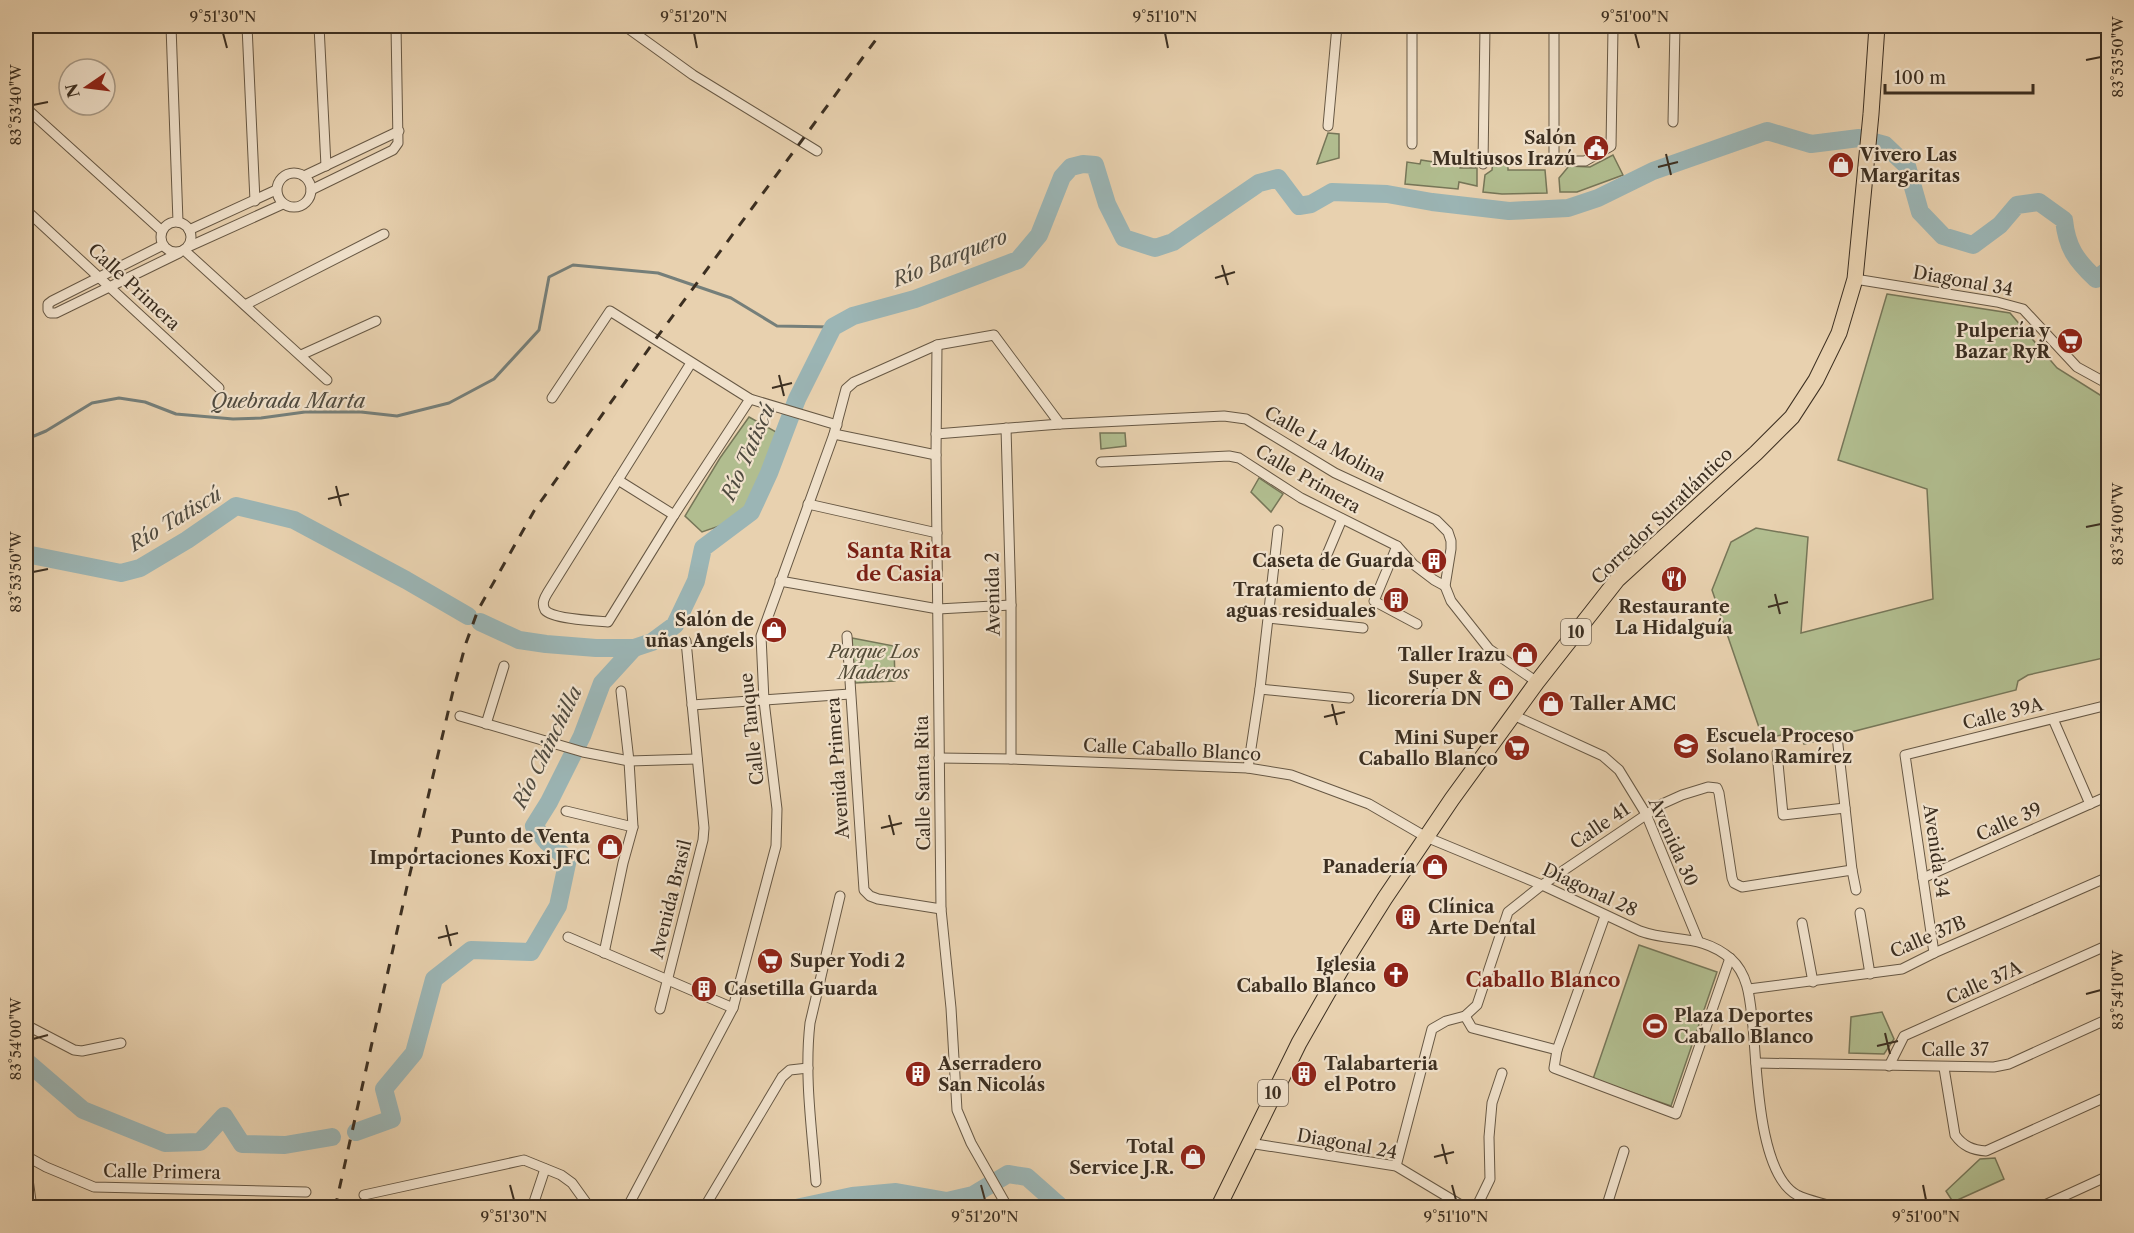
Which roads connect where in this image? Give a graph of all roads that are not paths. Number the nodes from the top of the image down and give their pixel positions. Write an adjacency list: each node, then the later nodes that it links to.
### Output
1 (28, 26): 14 (street)
2 (171, 26): 29 (street)
3 (247, 26): 26 (street)
4 (319, 26): 22 (street)
5 (396, 26): 18 (street)
6 (625, 26): 20 (street)
7 (1336, 26): 17 (street)
8 (1412, 26): 19 (street)
9 (1485, 26): 21 (street)
10 (1554, 26): 13 (street)
11 (1675, 26): 16 (street)
12 (1877, 26): 36 (main road, Corredor Suratlántico / 10)
13 (1613, 29)
14 (26, 35)
15 (26, 108): 31 (street)
16 (1673, 122)
17 (1328, 126)
18 (399, 130): 22 (street); 24 (street)
19 (1412, 144)
20 (817, 151)
21 (1483, 164)
22 (326, 166): 23 (street)
23 (304, 176): 24 (street); 25 (street)
24 (311, 189): 27 (street)
25 (276, 190): 26 (street); 27 (street)
26 (255, 201): 30 (street)
27 (284, 204): 34 (street)
28 (26, 210): 35 (street, Calle Primera)
29 (178, 222): 30 (street); 31 (street)
30 (189, 230): 34 (street)
31 (162, 231): 33 (street)
32 (384, 234): 39 (street)
33 (163, 245): 34 (street); 35 (street)
34 (184, 250): 37 (street); 39 (street)
35 (100, 278): 37 (street, Calle Primera); 37 (street)
36 (1854, 279): 46 (street, Diagonal 34); 74 (main road, Corredor Suratlántico / 10)
37 (110, 287): 47 (street, Calle Primera)
38 (616, 301): 40 (street)
39 (245, 306): 43 (street)
40 (610, 311): 44 (street); 48 (street)
41 (376, 321): 43 (street)
42 (937, 345): 50 (street, Calle Tanque); 52 (street, Calle Tanque); 53 (street, Calle Santa Rita)
43 (301, 355): 45 (street)
44 (691, 363): 49 (street); 56 (street)
45 (327, 380)
46 (2109, 384)
47 (219, 388)
48 (558, 395)
49 (750, 399): 52 (street); 58 (street)
50 (1060, 424): 51 (street, Calle La Molina); 65 (street, Calle La Molina)
51 (1006, 428): 53 (street, Calle La Molina); 66 (street, Avenida 2)
52 (835, 430): 54 (street); 57 (street, Calle Tanque)
53 (936, 434): 54 (street, Calle Santa Rita)
54 (936, 455): 61 (street, Calle Santa Rita)
55 (1101, 462): 59 (street, Calle Primera)
56 (618, 480): 58 (street); 58 (street)
57 (808, 504): 61 (street); 64 (street, Calle Tanque)
58 (674, 515)
59 (1342, 519): 62 (street, Calle Primera); 63 (street)
60 (1278, 530): 68 (street)
61 (937, 532): 67 (street, Calle Santa Rita)
62 (1397, 546): 65 (street, Calle Primera); 69 (street)
63 (1323, 564)
64 (780, 581): 67 (street); 79 (street, Calle Tanque)
65 (1445, 586): 74 (street)
66 (1011, 605): 67 (street); 91 (street, Avenida 2)
67 (938, 609): 89 (street, Calle Santa Rita)
68 (1269, 618): 70 (street); 75 (street)
69 (1417, 624)
70 (1363, 628)
71 (847, 636): 77 (street, Avenida Primera)
72 (686, 641): 80 (street, Avenida Brasil)
73 (504, 666): 85 (street)
74 (1537, 682): 82 (main road, Corredor Suratlántico / 10)
75 (1260, 689): 78 (street); 93 (street)
76 (621, 691): 92 (street)
77 (850, 694): 79 (street); 107 (street, Avenida Primera)
78 (1349, 698)
79 (764, 701): 80 (street); 121 (street, Calle Tanque)
80 (692, 705): 90 (street, Avenida Brasil)
81 (2109, 705): 84 (street, Calle 39A)
82 (1513, 715): 98 (street, Avenida 30); 100 (main road, Corredor Suratlántico / 10)
83 (459, 716): 85 (street)
84 (2053, 719): 88 (street, Calle 39A); 95 (street)
85 (486, 724): 92 (street)
86 (1837, 736): 96 (street)
87 (1778, 753): 96 (street)
88 (1905, 755): 103 (street, Avenida 34)
89 (939, 758): 91 (street, Calle Caballo Blanco); 107 (street, Calle Santa Rita)
90 (697, 759): 92 (street); 118 (street, Avenida Brasil)
91 (1011, 759): 93 (street, Calle Caballo Blanco)
92 (629, 761): 99 (street)
93 (1248, 768): 100 (street, Calle Caballo Blanco)
94 (2109, 796): 95 (street, Calle 39)
95 (2090, 804): 103 (street, Calle 39)
96 (1845, 808): 101 (street)
97 (566, 812): 99 (street)
98 (1646, 814): 101 (street, Calle 41); 104 (street, Calle 41); 112 (street, Avenida 30)
99 (633, 826): 114 (street)
100 (1426, 837): 104 (street, Diagonal 28); 134 (main road, Corredor Suratlántico / 10)
101 (1852, 870): 105 (street)
102 (2109, 877): 115 (street, Calle 37B)
103 (1923, 878): 115 (street, Avenida 34)
104 (1542, 885): 109 (street, Diagonal 28); 123 (street, Calle 41)
105 (1856, 890)
106 (840, 896): 130 (street)
107 (941, 909): 149 (street, Calle Santa Rita)
108 (1860, 913): 117 (street)
109 (1605, 916): 112 (street, Diagonal 28); 127 (street)
110 (1802, 923): 119 (street)
111 (568, 938): 114 (street)
112 (1698, 940): 116 (street, Diagonal 28)
113 (2109, 945): 129 (street, Calle 37A)
114 (604, 953): 118 (street)
115 (1934, 953): 117 (street, Calle 37B)
116 (1730, 958): 120 (street, Diagonal 28); 127 (street)
117 (1870, 974): 119 (street, Calle 37B)
118 (668, 980): 121 (street); 122 (street, Avenida Brasil)
119 (1813, 982): 120 (street, Calle 37B)
120 (1749, 989): 128 (street)
121 (733, 1008): 147 (street, Calle Tanque)
122 (660, 1009)
123 (1464, 1016): 127 (street); 138 (street)
124 (2109, 1019): 131 (street, Calle 37)
125 (26, 1025): 126 (street)
126 (121, 1043)
127 (1557, 1050)
128 (1756, 1063): 129 (street, Calle 37); 154 (street)
129 (1889, 1066): 131 (street, Calle 37)
130 (808, 1068): 141 (street); 148 (street)
131 (1944, 1068): 133 (street)
132 (1503, 1073): 152 (street)
133 (2109, 1096)
134 (1249, 1143): 138 (street, Diagonal 24); 150 (main road, Corredor Suratlántico / 10)
135 (1624, 1151): 153 (street)
136 (26, 1156): 142 (street, Calle Primera)
137 (26, 1165): 144 (street)
138 (1396, 1166): 151 (street, Diagonal 24)
139 (545, 1169): 143 (street); 145 (street); 146 (street)
140 (2109, 1176): 155 (street)
141 (816, 1182)
142 (306, 1192)
143 (364, 1195)
144 (32, 1208)
145 (532, 1208)
146 (590, 1208)
147 (627, 1208)
148 (704, 1208)
149 (1008, 1208)
150 (1218, 1208)
151 (1466, 1208)
152 (1476, 1208)
153 (1606, 1208)
154 (1837, 1208)
155 (2038, 1208)

